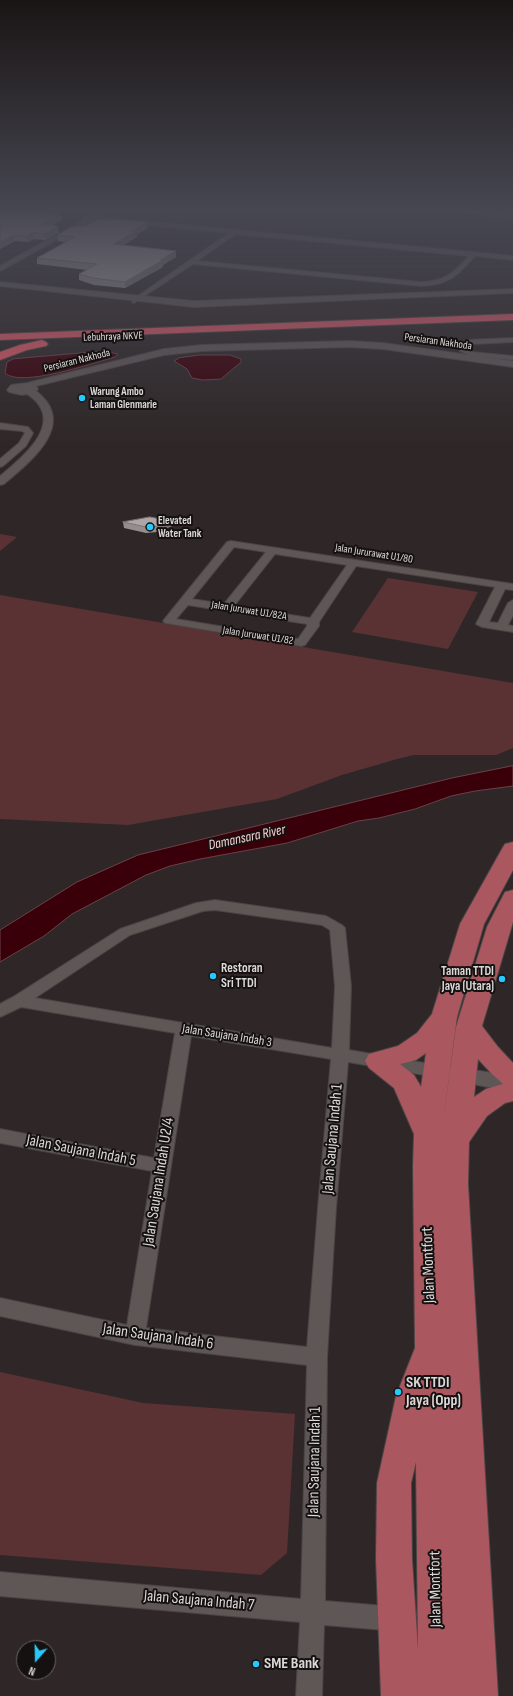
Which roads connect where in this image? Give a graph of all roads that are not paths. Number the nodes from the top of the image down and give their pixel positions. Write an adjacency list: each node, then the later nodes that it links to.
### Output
1 (38, 289): 4 (street)
2 (152, 289): 4 (street)
3 (513, 292): 4 (street)
4 (136, 300)
5 (513, 317): 8 (highway, Lebuhraya NKVE)
6 (513, 322): 7 (highway, Lebuhraya NKVE)
7 (239, 332): 10 (highway, Lebuhraya NKVE); 11 (highway)
8 (0, 337)
9 (513, 340): 12 (street)
10 (0, 342)
11 (0, 356)
12 (513, 358)
13 (513, 364): 16 (street, Persiaran Nakhoda)
14 (513, 367): 16 (street, Persiaran Nakhoda)
15 (0, 388): 16 (street)
16 (30, 388): 19 (street)
17 (0, 426): 18 (street)
18 (2, 460)
19 (0, 482)
20 (272, 551): 21 (street, Jalan Jururawat U1/80); 24 (street, Jalan Jururawat U1/80); 26 (street)
21 (353, 563): 22 (street, Jalan Jururawat U1/80); 27 (street, Jalan Juruwat U1/82)
22 (502, 585): 23 (street, Jalan Jururawat U1/80); 28 (street)
23 (513, 587)
24 (184, 601): 26 (street, Jalan Juruwat U1/82A); 27 (street, Jalan Juruwat U1/82)
25 (513, 603): 28 (street)
26 (227, 608): 27 (street, Jalan Juruwat U1/82A)
27 (313, 622)
28 (508, 628)
29 (513, 849): 33 (main road, Jalan Montfort)
30 (513, 897): 34 (main road, Jalan Montfort)
31 (18, 1001): 32 (street, Jalan Saujana Indah 1); 35 (street, Jalan Saujana Indah 3); 36 (street, Jalan Saujana Indah 1)
32 (0, 1011)
33 (444, 1018): 37 (main road); 38 (main road, Jalan Montfort)
34 (469, 1027): 38 (main road, Jalan Montfort); 39 (main road)
35 (184, 1029): 36 (street, Jalan Saujana Indah 3); 44 (street, Jalan Saujana Indah U2/4)
36 (340, 1055): 37 (street, Jalan Saujana Indah 3); 48 (street, Jalan Saujana Indah 1)
37 (378, 1061): 38 (street, Jalan Saujana Indah 3); 43 (main road)
38 (450, 1073): 40 (street); 43 (main road, Jalan Montfort)
39 (513, 1077)
40 (513, 1084)
41 (513, 1091): 43 (main road)
42 (0, 1136): 44 (street, Jalan Saujana Indah 5)
43 (442, 1138): 47 (main road, Jalan Montfort); 55 (main road, Jalan Montfort)
44 (161, 1166): 46 (street, Jalan Saujana Indah U2/4)
45 (0, 1307): 46 (street, Jalan Saujana Indah 6)
46 (135, 1336): 48 (street, Jalan Saujana Indah 6)
47 (431, 1344): 51 (main road); 54 (main road, Jalan Montfort)
48 (317, 1357): 50 (street, Jalan Saujana Indah 1)
49 (0, 1584): 50 (street, Jalan Saujana Indah 7)
50 (313, 1612): 51 (street, Jalan Saujana Indah 7); 52 (street, Jalan Saujana Indah 1)
51 (398, 1619): 53 (main road)
52 (309, 1696)
53 (401, 1696)
54 (438, 1696)
55 (478, 1696)

